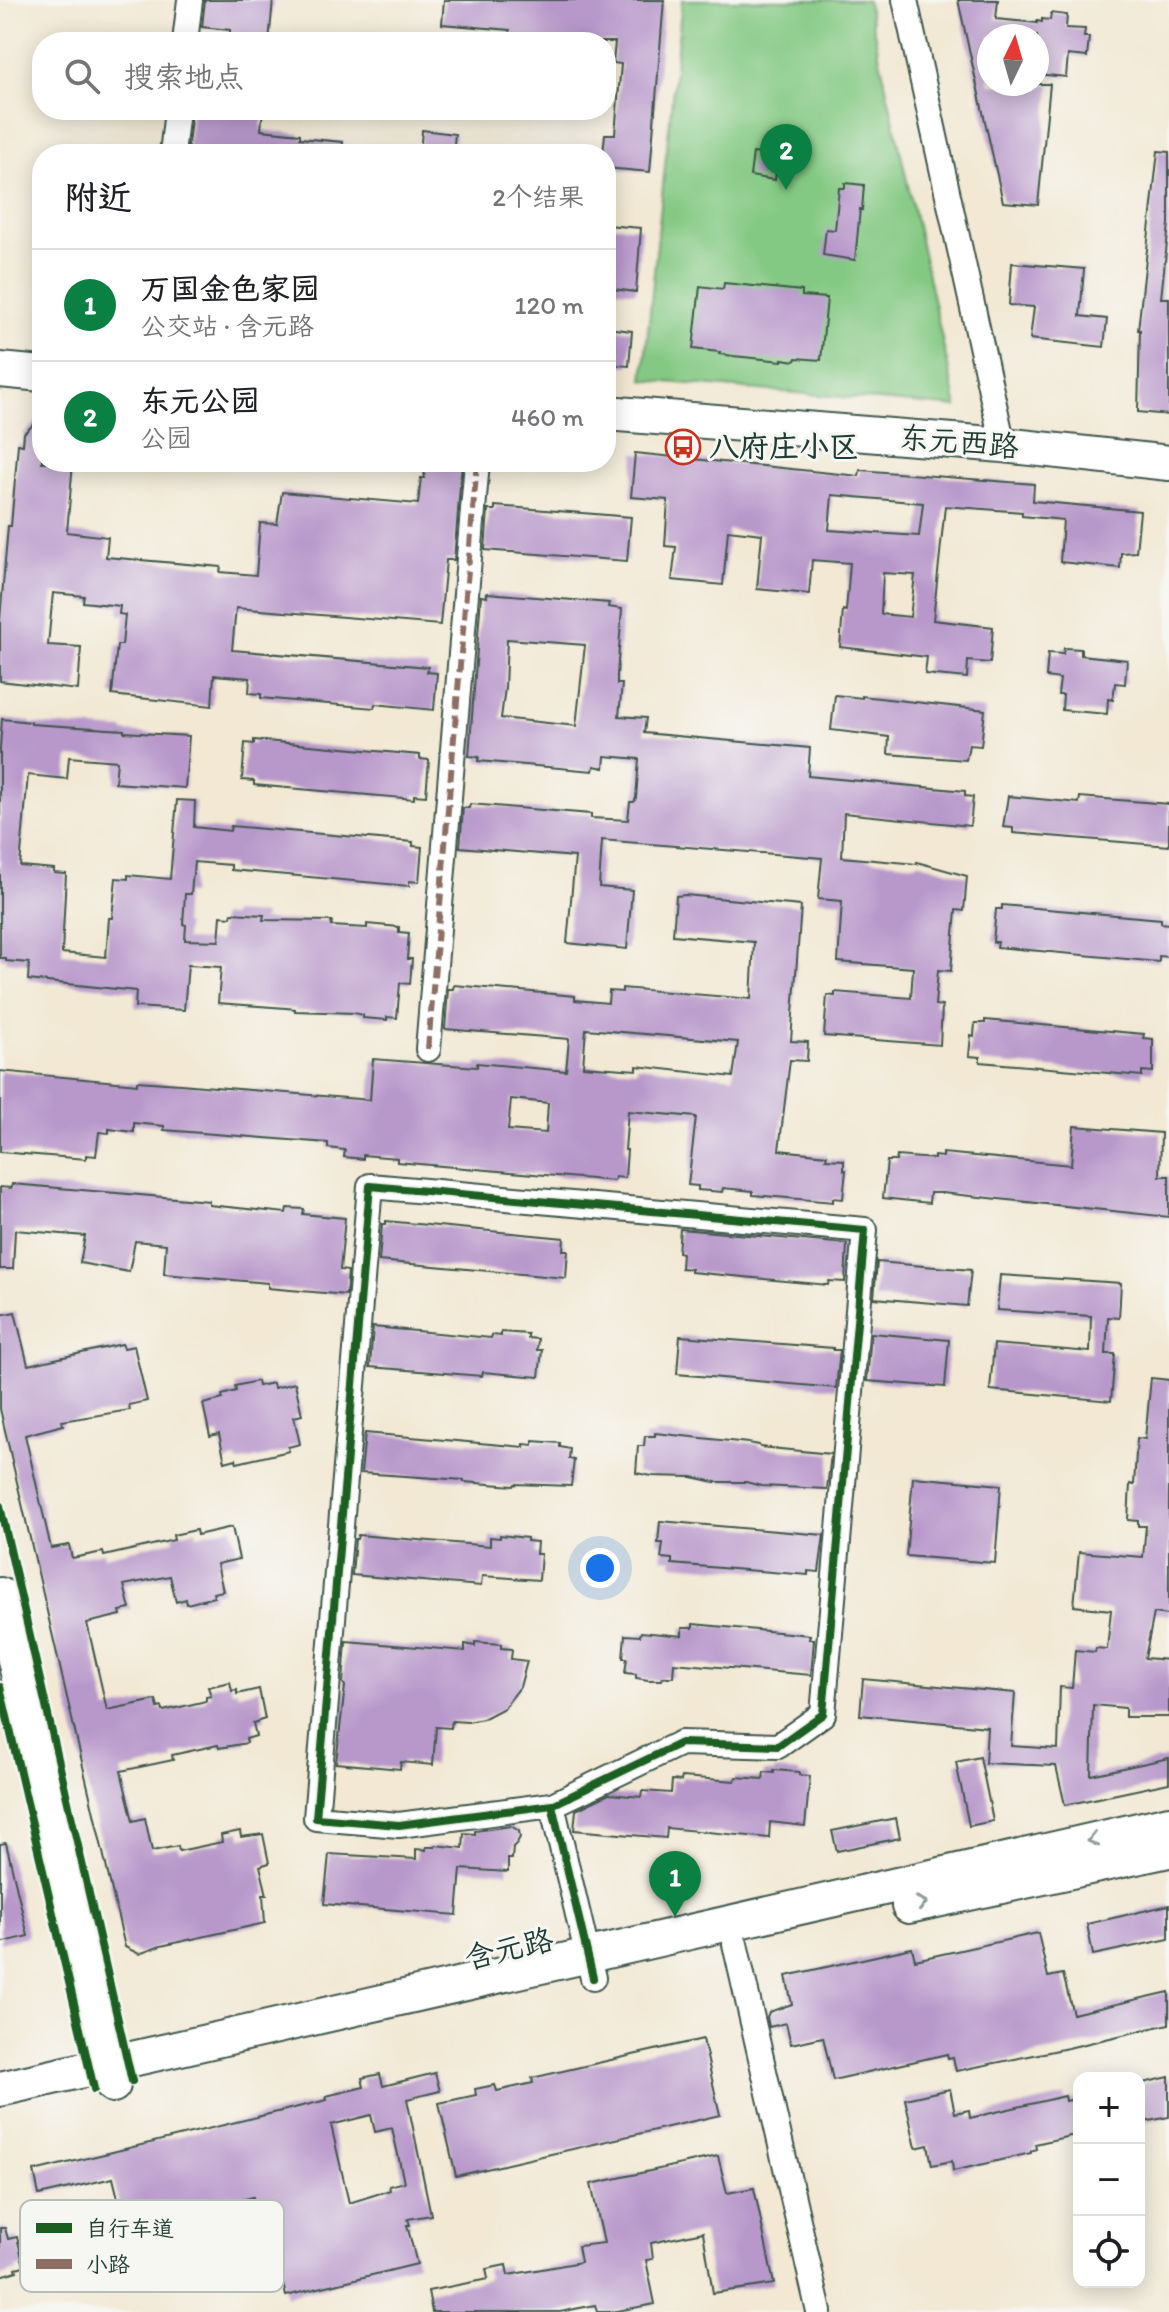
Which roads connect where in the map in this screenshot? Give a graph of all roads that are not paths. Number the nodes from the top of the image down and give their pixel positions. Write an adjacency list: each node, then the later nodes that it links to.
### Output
1 (190, 0): 3 (street)
2 (905, 0): 9 (street)
3 (186, 32)
4 (176, 120): 5 (street)
5 (173, 144)
6 (0, 370): 7 (main road)
7 (32, 373)
8 (616, 414): 9 (main road, 东元西路)
9 (1003, 445): 10 (main road, 东元西路)
10 (1169, 463)
11 (476, 472): 12 (street)
12 (428, 1049)
13 (0, 1595): 19 (main road)
14 (552, 1805): 14 (street); 18 (street)
15 (1169, 1823): 18 (main road, 含元路, one-way to 18)
16 (1169, 1850): 17 (main road, 含元路, one-way to 16)
17 (735, 1944): 18 (main road, 含元路); 22 (street)
18 (591, 1967): 19 (main road, 含元路)
19 (111, 2075): 20 (main road, 含元路); 21 (main road, 含元路)
20 (0, 2089)
21 (0, 2113)
22 (819, 2312)

